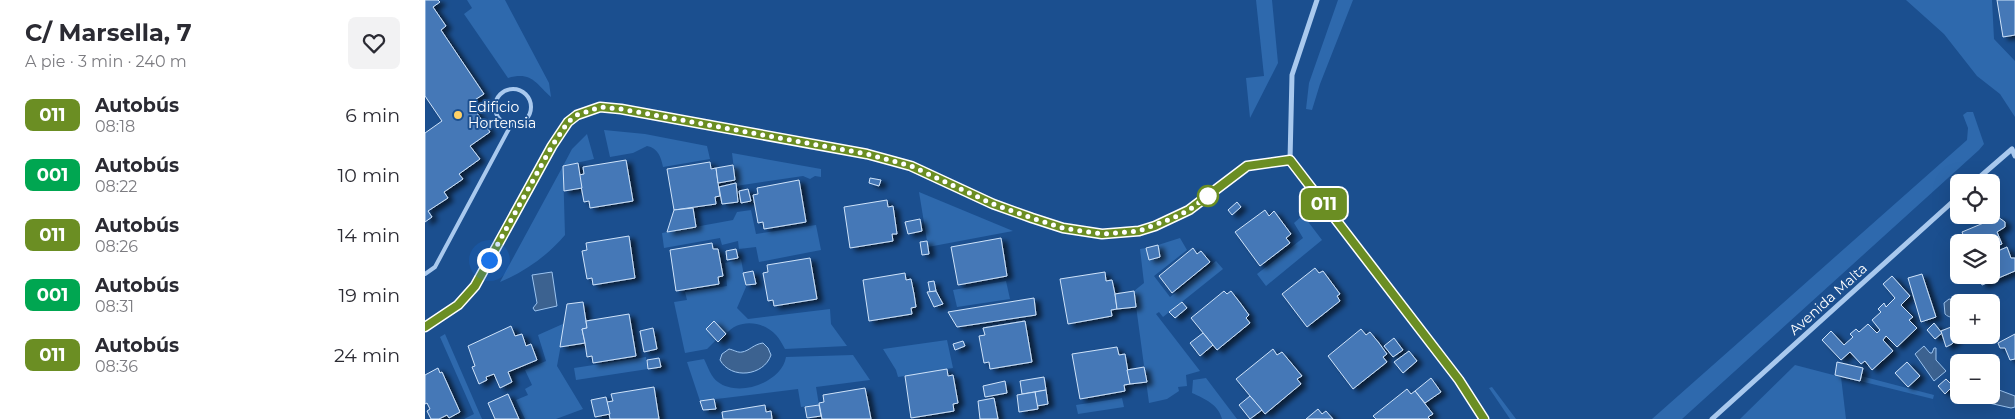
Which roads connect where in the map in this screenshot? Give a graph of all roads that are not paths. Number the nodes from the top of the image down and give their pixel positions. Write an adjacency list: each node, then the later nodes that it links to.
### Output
1 (1317, 0): 4 (street)
2 (511, 125): 2 (lane); 7 (lane)
3 (2015, 156): 5 (street)
4 (1290, 160): 8 (street); 9 (street)
5 (1983, 174)
6 (1950, 204): 10 (street, Avenida Malta)
7 (425, 274)
8 (425, 327)
9 (1483, 419)
10 (1711, 419)

